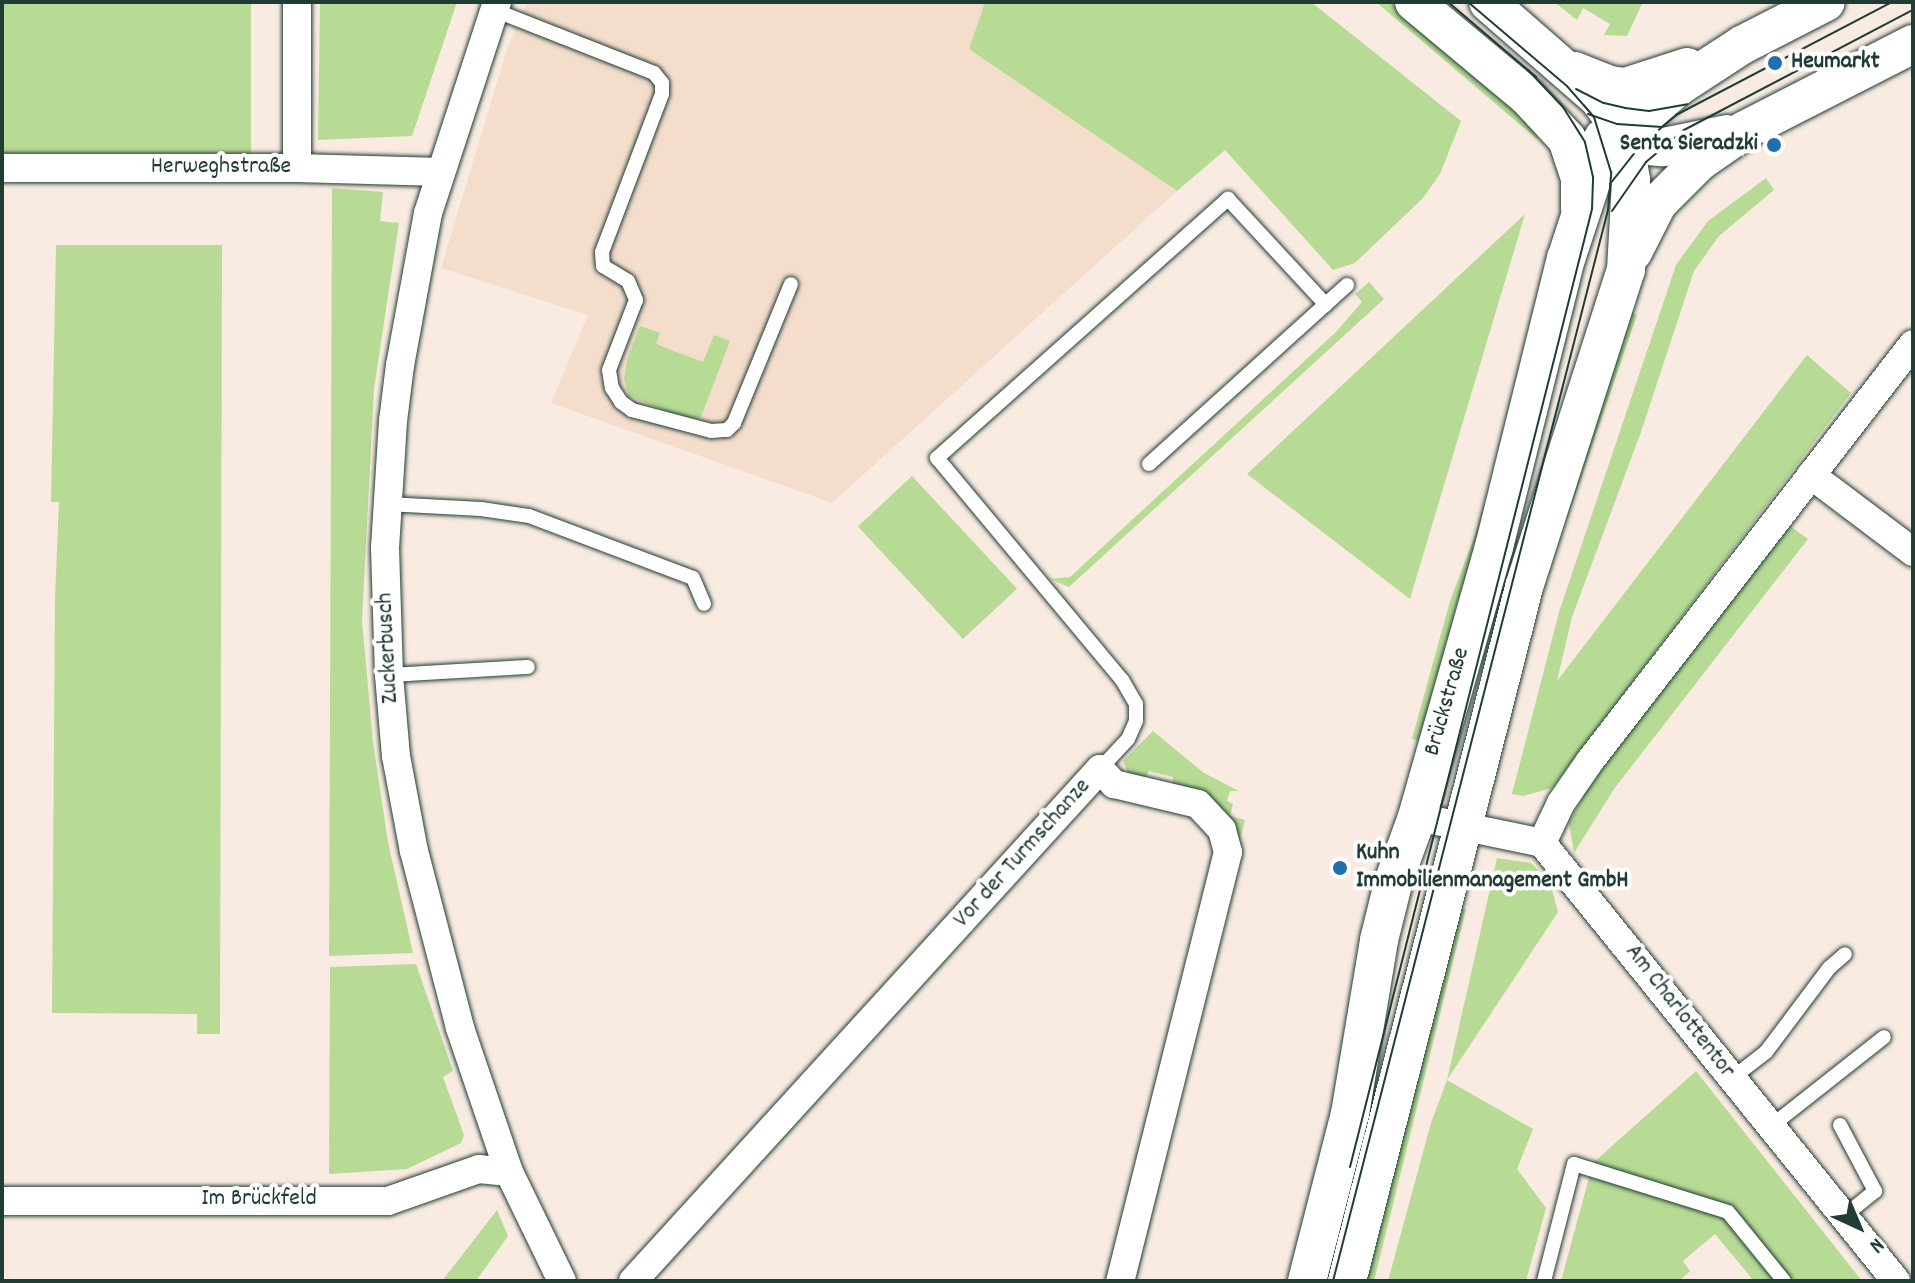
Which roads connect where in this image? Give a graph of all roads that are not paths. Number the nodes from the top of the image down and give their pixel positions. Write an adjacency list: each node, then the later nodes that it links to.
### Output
1 (297, 2): 13 (street)
2 (1414, 2): 9 (main road)
3 (1488, 2): 8 (main road)
4 (1826, 2): 7 (main road)
5 (496, 6): 14 (street, Zuckerbusch); 17 (lane)
6 (1913, 44): 10 (main road)
7 (1742, 45): 8 (main road); 11 (main road)
8 (1556, 60): 11 (main road)
9 (1527, 96): 11 (main road); 15 (main road)
10 (1745, 130): 11 (main road); 16 (main road)
11 (1620, 136): 15 (main road, Brückstraße); 16 (main road, Brückstraße)
12 (2, 168): 13 (street, Herweghstraße)
13 (297, 168): 14 (street, Herweghstraße)
14 (441, 172): 23 (street, Zuckerbusch)
15 (1580, 213): 29 (main road, Brückstraße)
16 (1626, 270): 30 (main road, Brückstraße)
17 (791, 284)
18 (1347, 285): 19 (lane)
19 (1326, 305): 21 (lane); 28 (lane)
20 (1913, 344): 22 (street)
21 (1149, 464)
22 (1811, 475): 24 (street); 31 (street)
23 (387, 504): 25 (lane); 27 (street, Zuckerbusch)
24 (1913, 552)
25 (704, 604)
26 (528, 667): 27 (lane)
27 (389, 675): 37 (street, Zuckerbusch)
28 (1100, 769): 41 (street, Vor der Turmschanze); 42 (street, Vor der Turmschanze)
29 (1417, 817): 30 (street); 43 (main road, Brückstraße)
30 (1461, 827): 31 (street); 44 (main road, Brückstraße)
31 (1542, 843): 34 (street, Am Charlottentor)
32 (1845, 954): 34 (lane)
33 (1884, 1037): 36 (lane)
34 (1731, 1079): 36 (street, Am Charlottentor)
35 (1840, 1125): 39 (lane)
36 (1770, 1127): 39 (street, Am Charlottentor)
37 (509, 1172): 38 (street, Im Brückfeld); 40 (street, Zuckerbusch)
38 (2, 1201)
39 (1843, 1217): 47 (street, Am Charlottentor)
40 (562, 1281)
41 (633, 1281)
42 (1120, 1281)
43 (1307, 1281)
44 (1347, 1281)
45 (1544, 1281): 46 (lane)
46 (1784, 1281)
47 (1896, 1281)

